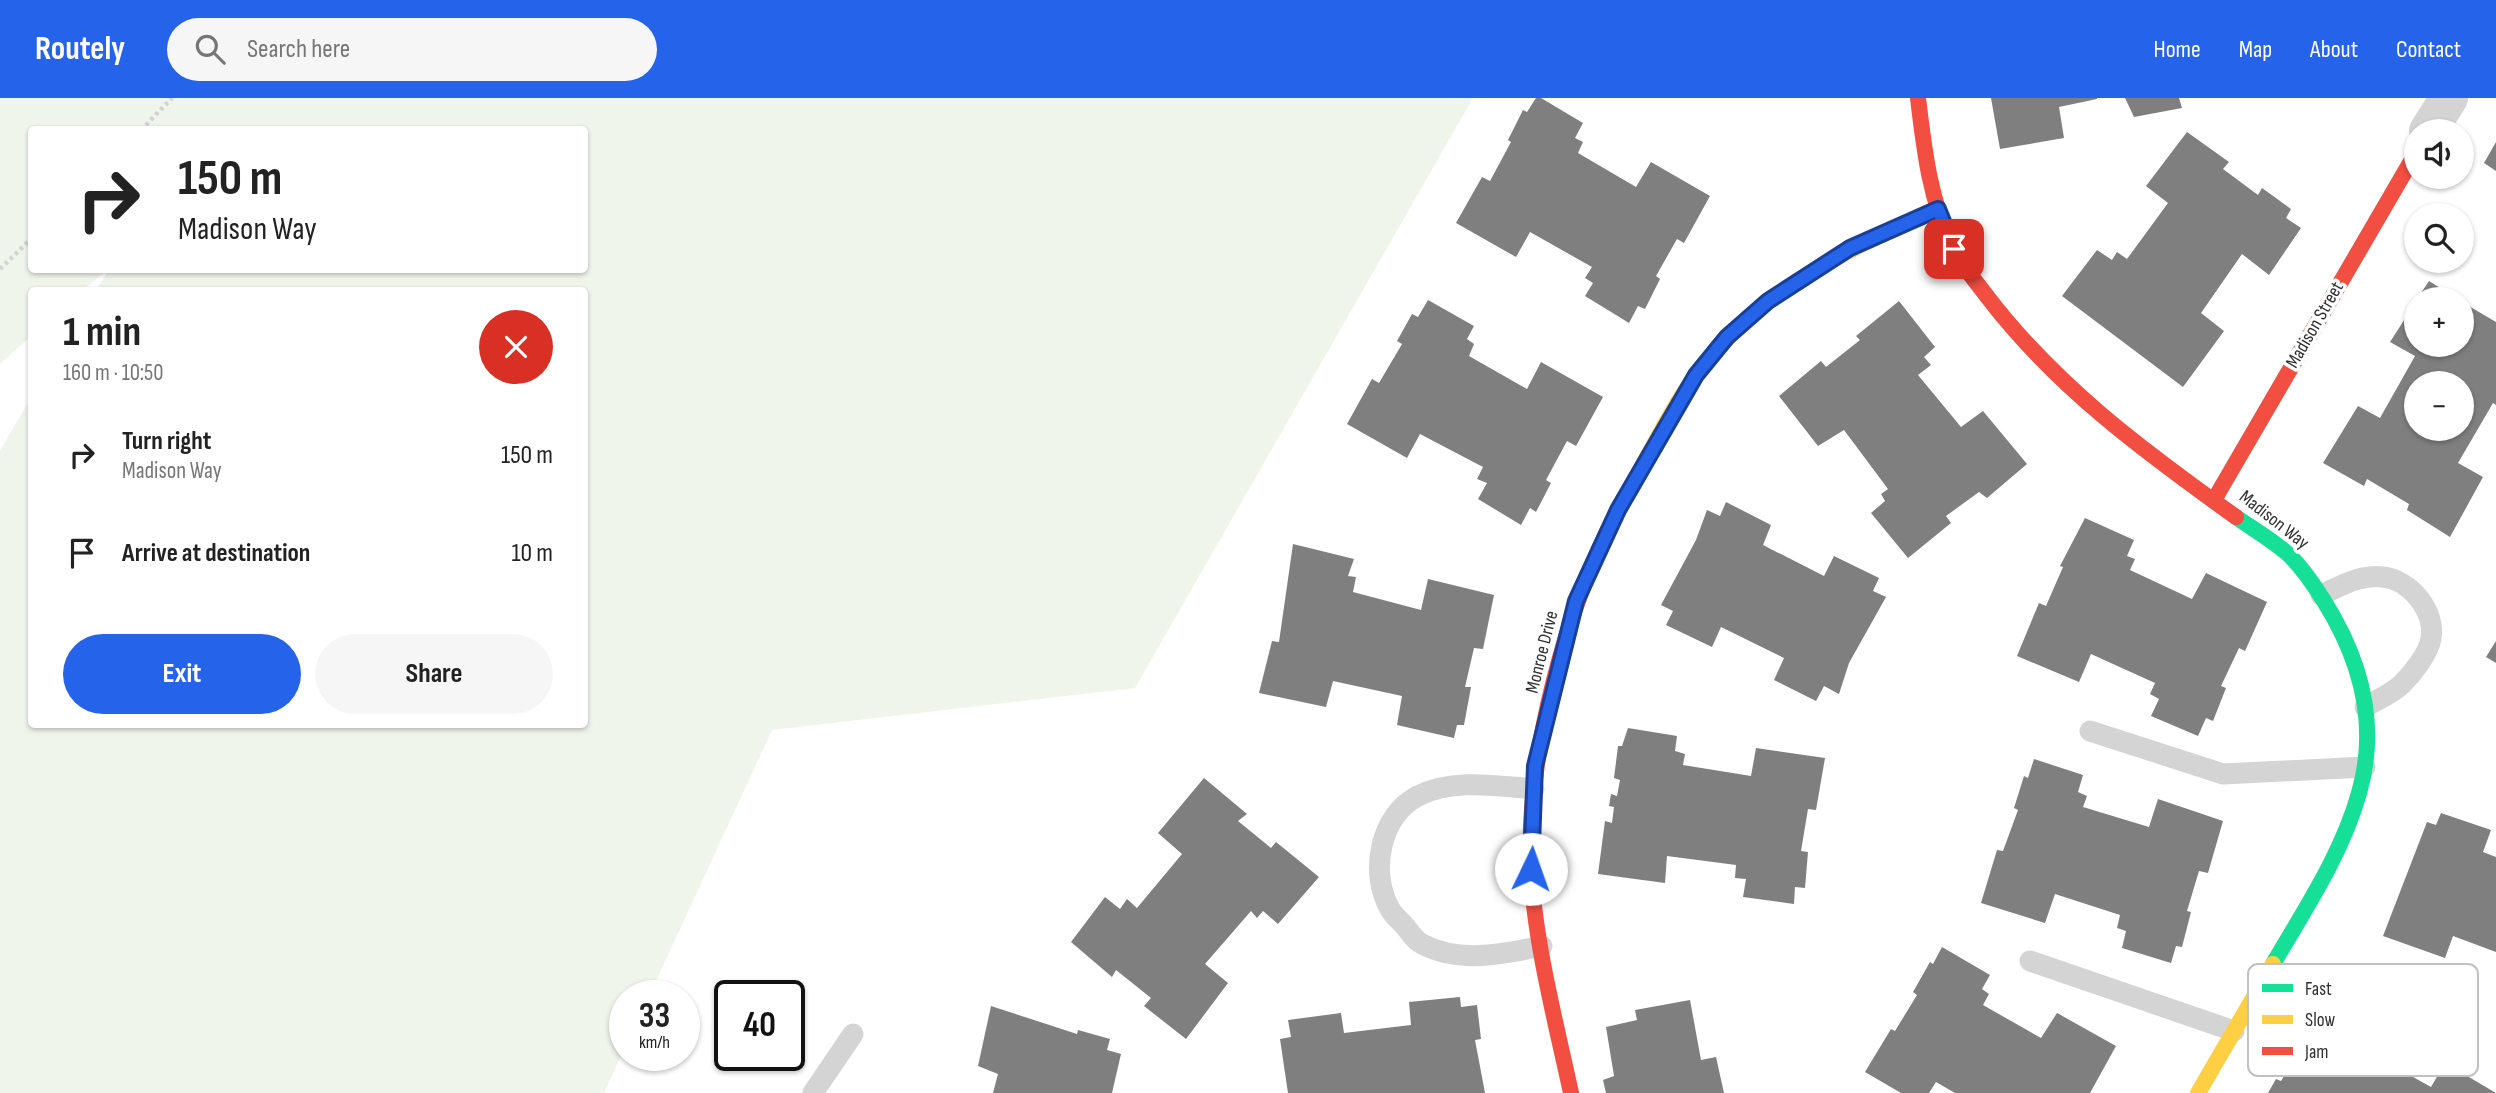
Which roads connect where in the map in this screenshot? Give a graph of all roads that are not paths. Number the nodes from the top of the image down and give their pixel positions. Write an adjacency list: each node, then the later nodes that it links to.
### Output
1 (1918, 98): 5 (street, Madison Way)
2 (2449, 98): 3 (street)
3 (2436, 119)
4 (2404, 172): 6 (street, Madison Street)
5 (1938, 209): 6 (street, Madison Way); 11 (street, Monroe Drive)
6 (2214, 500): 7 (street, Madison Way)
7 (2321, 595): 8 (street, Madison Way); 8 (lane)
8 (2365, 707): 10 (street, Madison Way)
9 (2090, 731): 10 (lane)
10 (2365, 766): 14 (street, Madison Way)
11 (1534, 789): 12 (street, Monroe Drive); 12 (lane)
12 (1542, 946): 19 (street, Monroe Drive)
13 (2030, 961): 16 (lane)
14 (2273, 964)
15 (2248, 1007): 16 (street, Madison Way)
16 (2234, 1031): 20 (street, Madison Way)
17 (853, 1034): 18 (lane)
18 (813, 1093)
19 (1571, 1093)
20 (2198, 1093)

